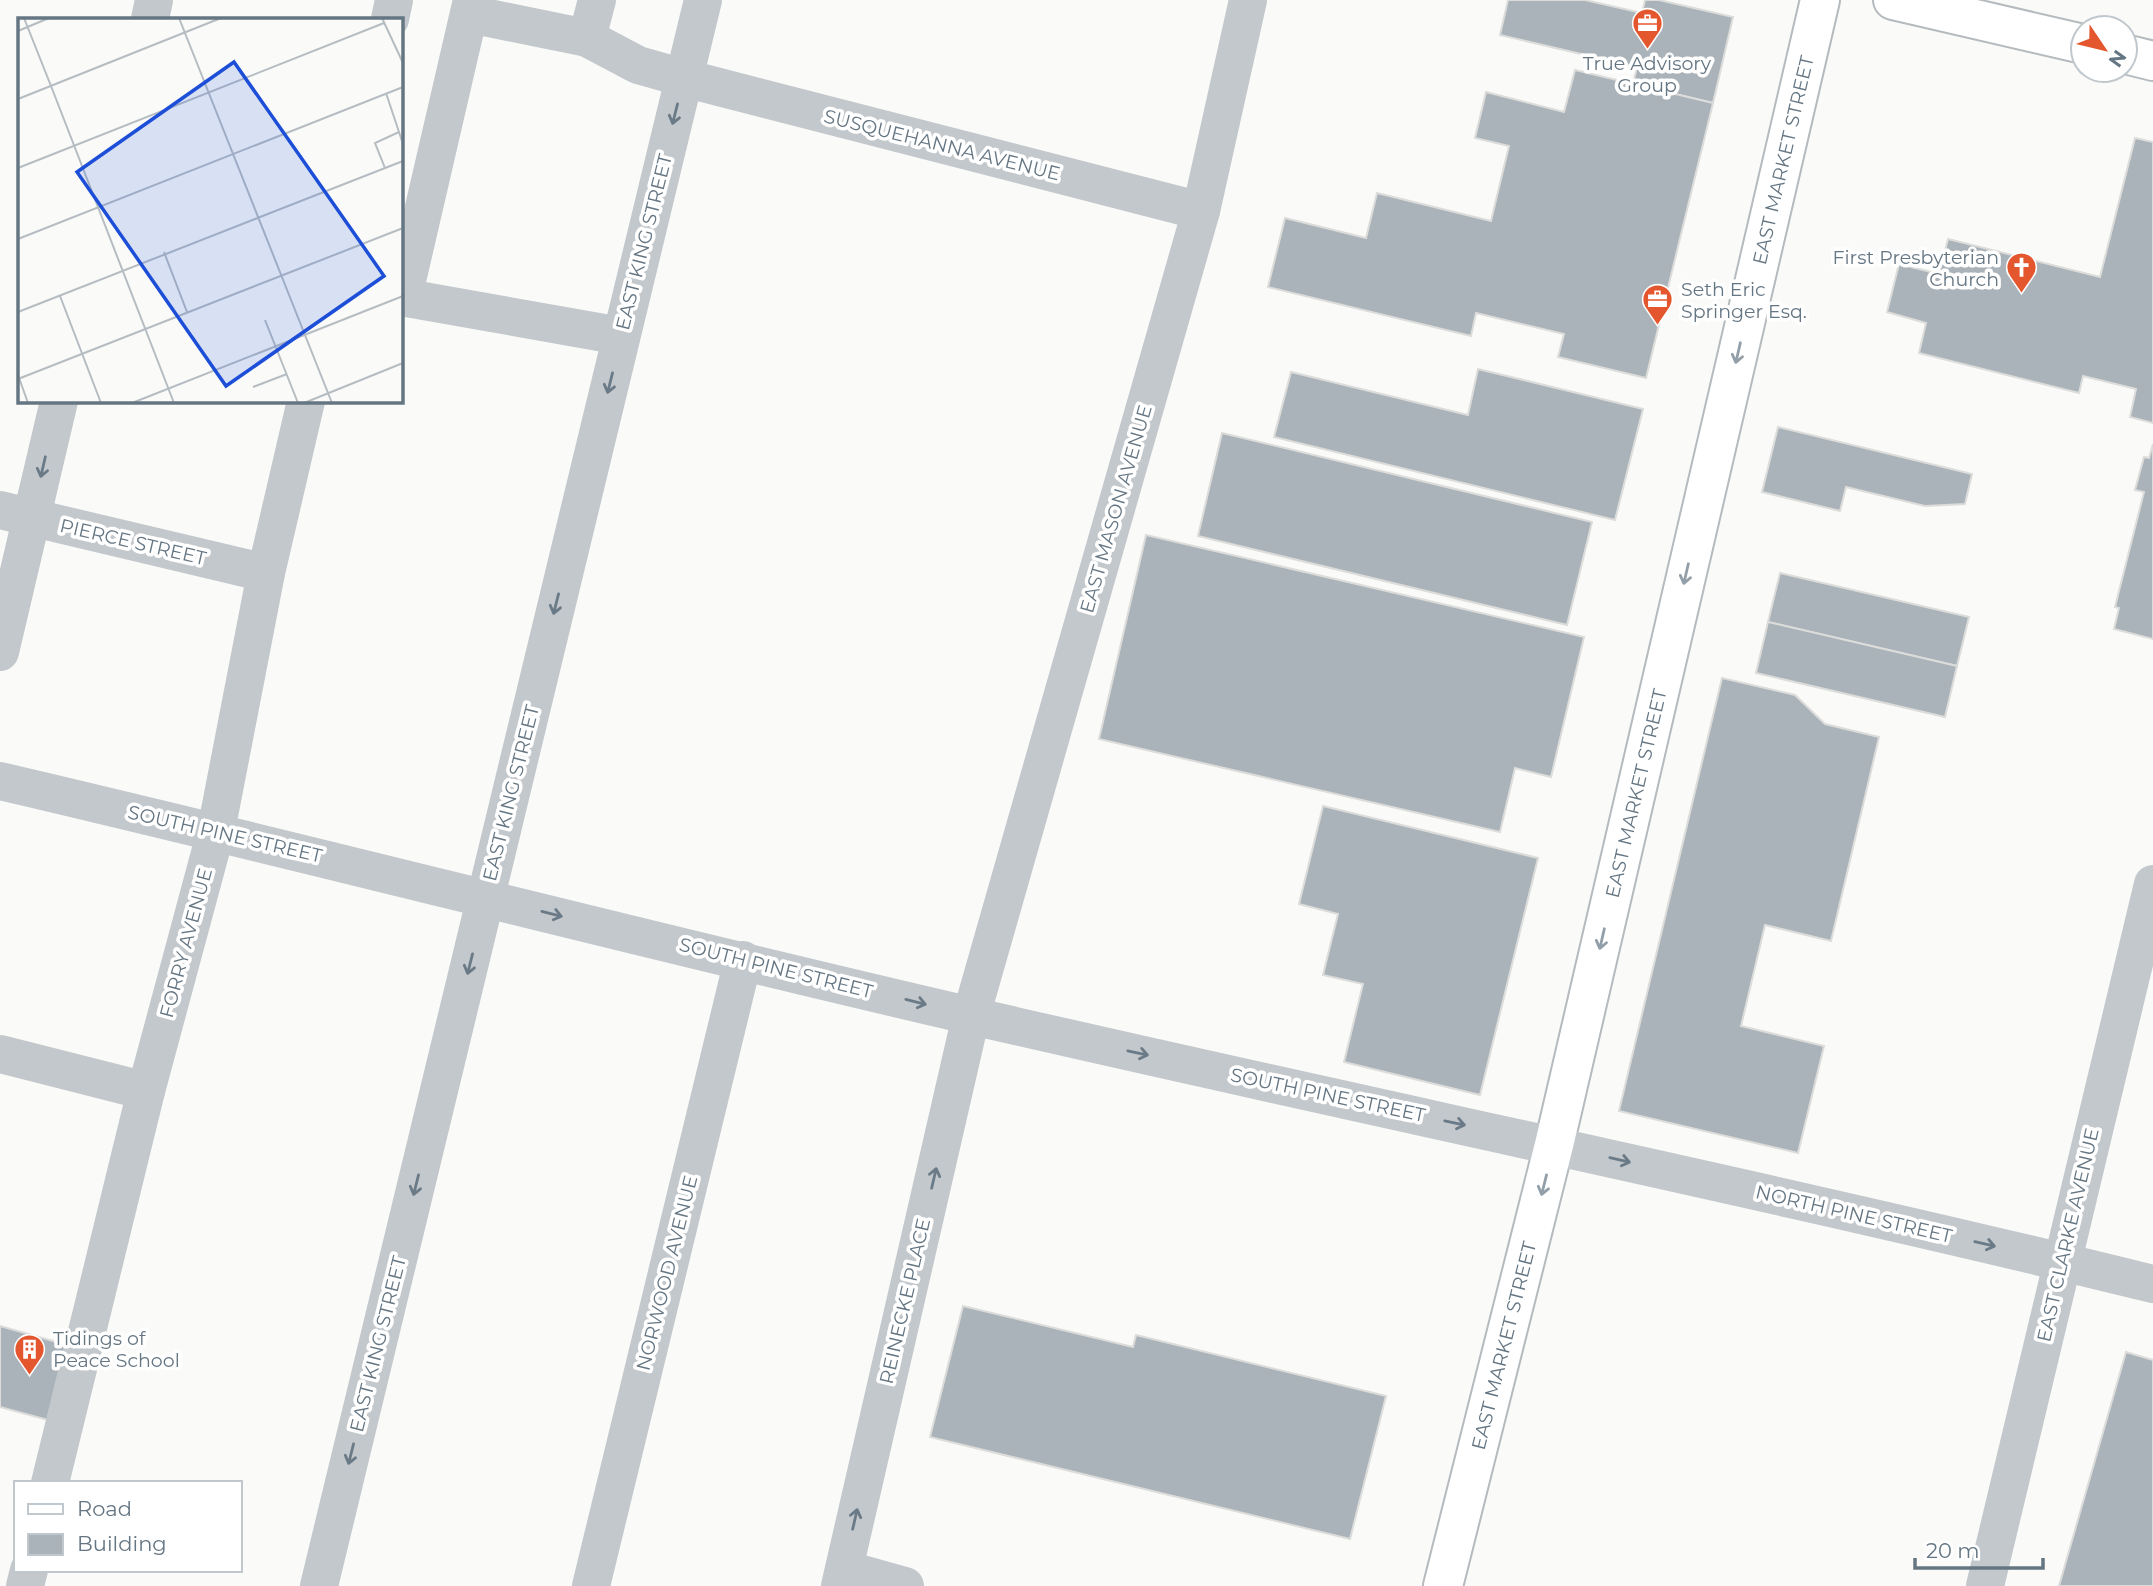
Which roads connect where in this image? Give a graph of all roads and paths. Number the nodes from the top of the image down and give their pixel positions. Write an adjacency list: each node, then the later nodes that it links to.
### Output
1 (154, 0): 9 (street)
2 (394, 0): 10 (street)
3 (597, 0): 11 (street)
4 (703, 0): 13 (street, EAST KING STREET)
5 (1248, 0): 14 (street, EAST MASON AVENUE)
6 (1820, 0): 30 (main road, EAST MARKET STREET, one-way to 30)
7 (1893, 0): 12 (main road)
8 (471, 7): 11 (street, SUSQUEHANNA AVENUE); 15 (street)
9 (150, 18)
10 (390, 18)
11 (587, 38): 13 (street, SUSQUEHANNA AVENUE)
12 (2069, 41)
13 (684, 78): 14 (street, SUSQUEHANNA AVENUE); 16 (street, EAST KING STREET, one-way to 16)
14 (1201, 211): 27 (street, EAST MASON AVENUE)
15 (402, 298): 16 (street)
16 (621, 336): 25 (street, EAST KING STREET, one-way to 25)
17 (59, 402): 19 (street, one-way to 19)
18 (306, 402): 20 (street, FORRY AVENUE)
19 (16, 514): 20 (street, PIERCE STREET); 21 (street)
20 (266, 573): 23 (street, FORRY AVENUE)
21 (0, 652)
22 (0, 781): 23 (street, SOUTH PINE STREET)
23 (216, 831): 25 (street, SOUTH PINE STREET); 29 (street, FORRY AVENUE)
24 (2153, 884): 31 (street, EAST CLARKE AVENUE)
25 (486, 897): 26 (street, SOUTH PINE STREET, one-way to 26); 35 (street, EAST KING STREET, one-way to 35)
26 (743, 960): 27 (street, SOUTH PINE STREET, one-way to 27); 36 (street, NORWOOD AVENUE)
27 (971, 1016): 30 (street, SOUTH PINE STREET, one-way to 30); 34 (street, REINECKE PLACE, one-way to 27)
28 (0, 1054): 29 (street)
29 (146, 1091): 33 (street, FORRY AVENUE)
30 (1554, 1145): 31 (street, NORTH PINE STREET, one-way to 31); 38 (main road, EAST MARKET STREET, one-way to 38)
31 (2061, 1261): 32 (street, NORTH PINE STREET); 39 (street, EAST CLARKE AVENUE)
32 (2153, 1283)
33 (51, 1481)
34 (842, 1577): 37 (street)
35 (319, 1586)
36 (591, 1586)
37 (905, 1586)
38 (1443, 1586)
39 (1985, 1586)

